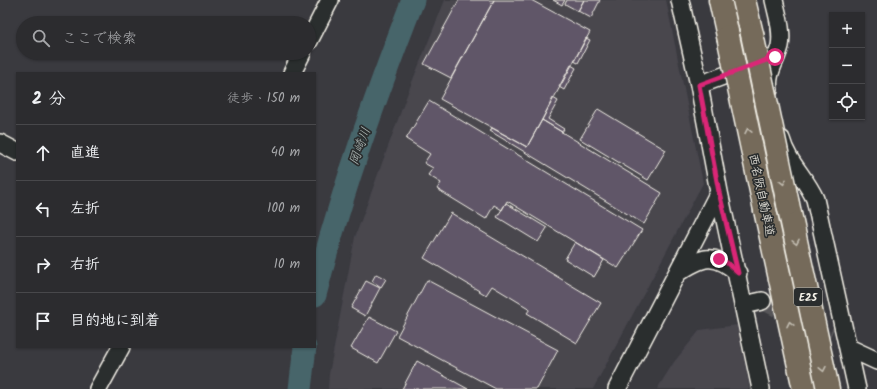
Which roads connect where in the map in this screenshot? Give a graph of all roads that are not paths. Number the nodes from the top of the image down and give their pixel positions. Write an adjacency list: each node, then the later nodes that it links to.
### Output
1 (330, 0): 6 (street)
2 (680, 0): 10 (street)
3 (720, 0): 24 (highway, 西名阪自動車道 / E25, one-way to 3, bridge)
4 (744, 0): 25 (highway, 西名阪自動車道 / E25, one-way to 25, bridge)
5 (774, 0): 7 (street)
6 (316, 27)
7 (775, 57): 10 (street); 18 (street)
8 (298, 60): 9 (street)
9 (292, 72)
10 (699, 85): 13 (street)
11 (0, 143): 12 (street)
12 (16, 151)
13 (719, 192): 14 (street); 15 (street)
14 (677, 273): 15 (street); 22 (street)
15 (738, 273): 17 (street)
16 (762, 301): 17 (street)
17 (744, 305): 23 (street)
18 (841, 338): 20 (street); 26 (street)
19 (120, 348): 21 (street)
20 (876, 359)
21 (98, 389)
22 (617, 389)
23 (761, 389)
24 (804, 389)
25 (828, 389)
26 (857, 389)

